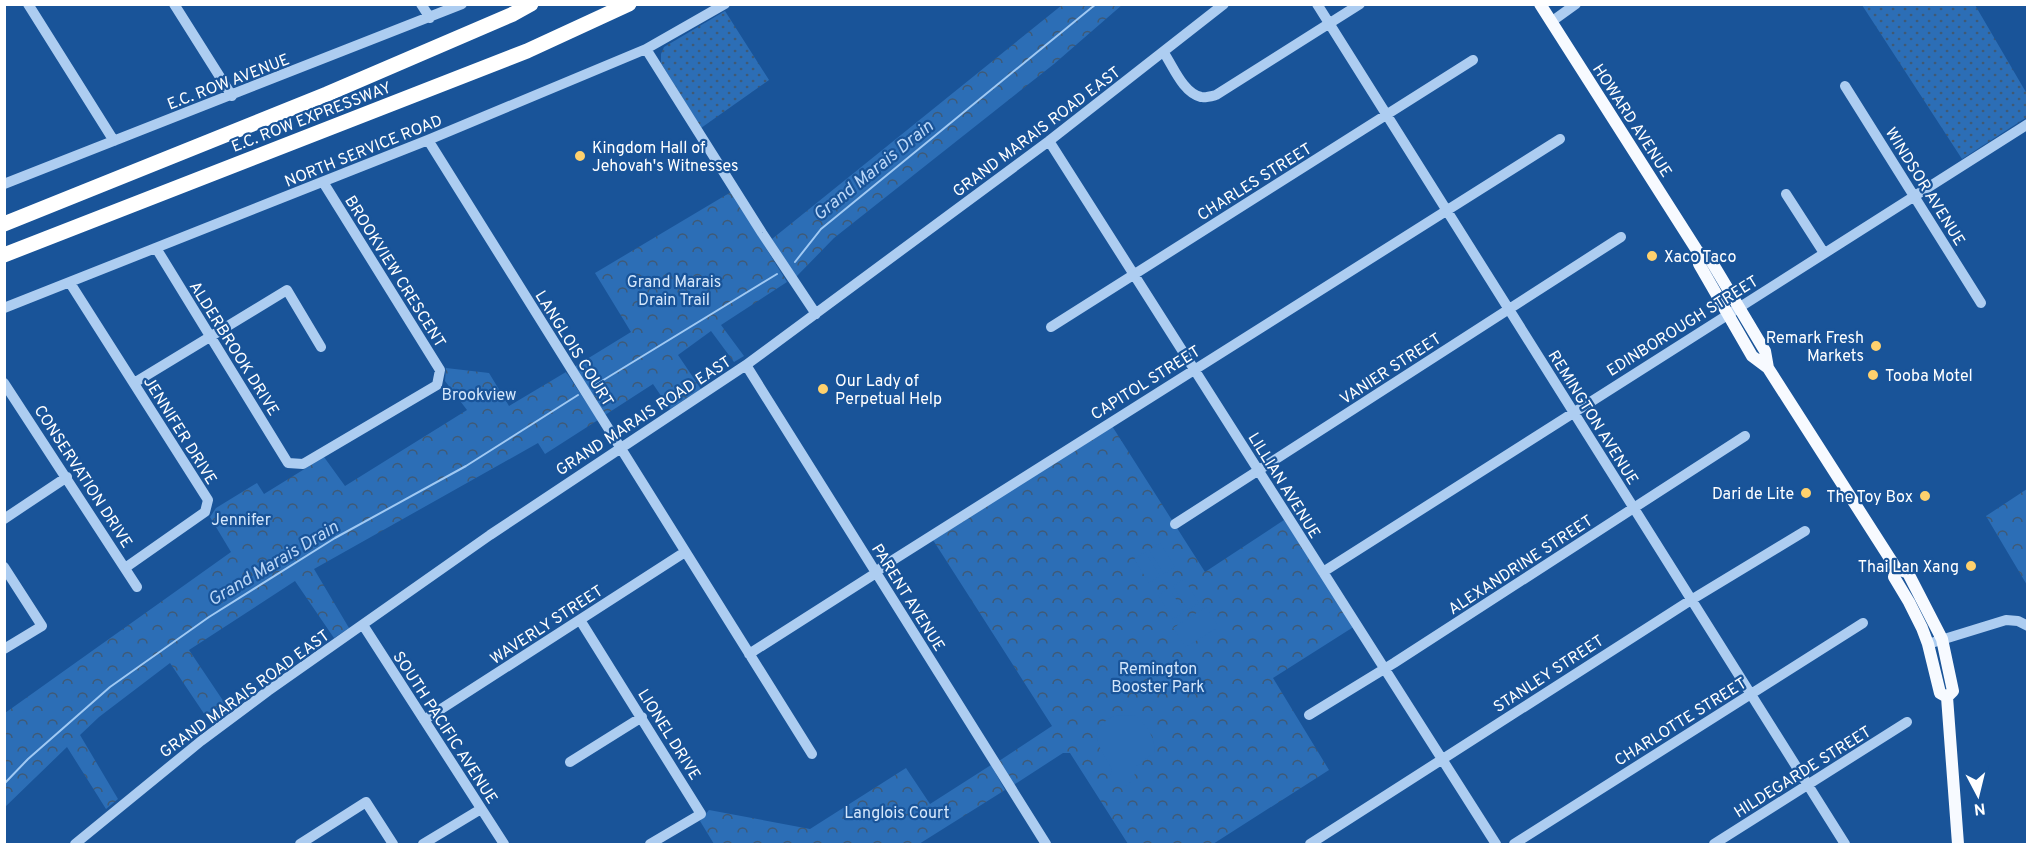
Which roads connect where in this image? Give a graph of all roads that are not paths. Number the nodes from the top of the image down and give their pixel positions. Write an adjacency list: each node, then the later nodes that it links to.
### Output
1 (28, 4): 25 (street)
2 (174, 4): 20 (street)
3 (421, 4): 13 (street)
4 (462, 4): 13 (street, E.C. ROW AVENUE)
5 (531, 4): 32 (highway, E.C. ROW EXPRESSWAY)
6 (629, 4): 37 (highway, E.C. ROW EXPRESSWAY)
7 (725, 4): 16 (street, NORTH SERVICE ROAD)
8 (1224, 4): 17 (street, GRAND MARAIS ROAD EAST)
9 (1317, 4): 15 (street, REMINGTON AVENUE)
10 (1360, 4): 15 (street)
11 (1540, 4): 14 (main road, HOWARD AVENUE)
12 (1576, 4): 14 (street)
13 (430, 18): 20 (street, E.C. ROW AVENUE)
14 (1551, 22): 35 (main road, HOWARD AVENUE)
15 (1329, 24): 17 (street); 21 (street, REMINGTON AVENUE)
16 (646, 49): 24 (street, NORTH SERVICE ROAD); 45 (street)
17 (1164, 53): 26 (street, GRAND MARAIS ROAD EAST)
18 (1473, 60): 21 (street, CHARLES STREET)
19 (1845, 86): 30 (street, WINDSOR AVENUE)
20 (232, 96): 25 (street, E.C. ROW AVENUE)
21 (1386, 114): 31 (street, REMINGTON AVENUE); 38 (street, CHARLES STREET)
22 (2028, 124): 30 (street, EDINBOROUGH STREET)
23 (1560, 139): 31 (street, CAPITOL STREET)
24 (428, 140): 27 (street, NORTH SERVICE ROAD); 56 (street, LANGLOIS COURT)
25 (114, 141): 28 (street, E.C. ROW AVENUE)
26 (1049, 141): 38 (street, LILLIAN AVENUE); 45 (street, GRAND MARAIS ROAD EAST)
27 (323, 182): 34 (street, NORTH SERVICE ROAD); 57 (street, BROOKVIEW CRESCENT)
28 (4, 184)
29 (1786, 194): 36 (street)
30 (1914, 196): 36 (street, EDINBOROUGH STREET); 40 (street, WINDSOR AVENUE)
31 (1446, 210): 43 (street, REMINGTON AVENUE); 51 (street, CAPITOL STREET)
32 (4, 224)
33 (1621, 237): 43 (street, VANIER STREET)
34 (156, 248): 39 (street, NORTH SERVICE ROAD); 47 (street, ALDERBROOK DRIVE)
35 (1698, 252): 41 (main road, HOWARD AVENUE); 44 (main road, HOWARD AVENUE)
36 (1824, 253): 41 (street, EDINBOROUGH STREET)
37 (4, 255)
38 (1134, 275): 46 (street, CHARLES STREET); 51 (street, LILLIAN AVENUE)
39 (70, 282): 42 (street, NORTH SERVICE ROAD); 53 (street, JENNIFER DRIVE)
40 (1981, 303)
41 (1739, 307): 44 (street, EDINBOROUGH STREET); 50 (main road, HOWARD AVENUE)
42 (4, 308)
43 (1509, 309): 54 (street, REMINGTON AVENUE); 58 (street, VANIER STREET)
44 (1727, 314): 50 (main road, HOWARD AVENUE); 54 (street, EDINBOROUGH STREET)
45 (816, 315): 49 (street, GRAND MARAIS ROAD EAST)
46 (1052, 327)
47 (211, 337): 48 (street); 53 (street); 57 (street, ALDERBROOK DRIVE)
48 (321, 347)
49 (746, 365): 56 (street, GRAND MARAIS ROAD EAST); 69 (street, PARENT AVENUE)
50 (1768, 368): 67 (main road, HOWARD AVENUE)
51 (1194, 369): 58 (street, LILLIAN AVENUE); 69 (street, CAPITOL STREET)
52 (4, 382): 59 (street, CONSERVATION DRIVE)
53 (134, 382): 66 (street, JENNIFER DRIVE)
54 (1574, 412): 60 (street, REMINGTON AVENUE); 68 (street, EDINBOROUGH STREET)
55 (1745, 436): 60 (street, ALEXANDRINE STREET)
56 (619, 447): 64 (street, LANGLOIS COURT); 74 (street, GRAND MARAIS ROAD EAST)
57 (288, 463)
58 (1258, 471): 62 (street, VANIER STREET); 68 (street, LILLIAN AVENUE)
59 (67, 477): 61 (street); 66 (street, CONSERVATION DRIVE)
60 (1634, 508): 71 (street, REMINGTON AVENUE); 80 (street, ALEXANDRINE STREET)
61 (4, 519)
62 (1175, 524)
63 (1805, 531): 71 (street, STANLEY STREET)
64 (685, 552): 72 (street, WAVERLY STREET); 79 (street, LANGLOIS COURT)
65 (4, 567): 78 (street)
66 (125, 568): 70 (street, CONSERVATION DRIVE)
67 (1896, 568): 76 (main road, HOWARD AVENUE); 77 (main road, HOWARD AVENUE)
68 (1323, 572): 80 (street, LILLIAN AVENUE)
69 (876, 573): 79 (street, CAPITOL STREET); 98 (street, PARENT AVENUE)
70 (137, 587)
71 (1691, 600): 81 (street, REMINGTON AVENUE); 88 (street, STANLEY STREET)
72 (580, 620): 84 (street, LIONEL DRIVE); 85 (street, WAVERLY STREET)
73 (1863, 623): 81 (street, CHARLOTTE STREET)
74 (363, 625): 85 (street, SOUTH PACIFIC AVENUE); 92 (street, GRAND MARAIS ROAD EAST)
75 (2028, 626): 76 (street)
76 (1942, 639): 77 (street); 82 (main road, HOWARD AVENUE)
77 (1928, 644): 82 (main road, HOWARD AVENUE)
78 (4, 649)
79 (749, 654): 87 (street, LANGLOIS COURT)
80 (1384, 669): 83 (street, ALEXANDRINE STREET); 88 (street, LILLIAN AVENUE)
81 (1751, 694): 90 (street, REMINGTON AVENUE); 101 (street, CHARLOTTE STREET)
82 (1947, 696): 104 (main road, HOWARD AVENUE)
83 (1309, 715)
84 (642, 717): 89 (street); 97 (street, LIONEL DRIVE)
85 (424, 720): 91 (street, SOUTH PACIFIC AVENUE)
86 (1907, 722): 90 (street, HILDEGARDE STREET)
87 (812, 754)
88 (1442, 759): 99 (street, STANLEY STREET); 100 (street, LILLIAN AVENUE)
89 (570, 762)
90 (1808, 785): 102 (street, HILDEGARDE STREET); 103 (street, REMINGTON AVENUE)
91 (481, 809): 95 (street); 96 (street, SOUTH PACIFIC AVENUE)
92 (75, 844)
93 (300, 844): 94 (street)
94 (393, 844)
95 (423, 844)
96 (504, 844)
97 (650, 844)
98 (1046, 844)
99 (1310, 844)
100 (1496, 844)
101 (1514, 844)
102 (1714, 844)
103 (1845, 844)
104 (1959, 844)

